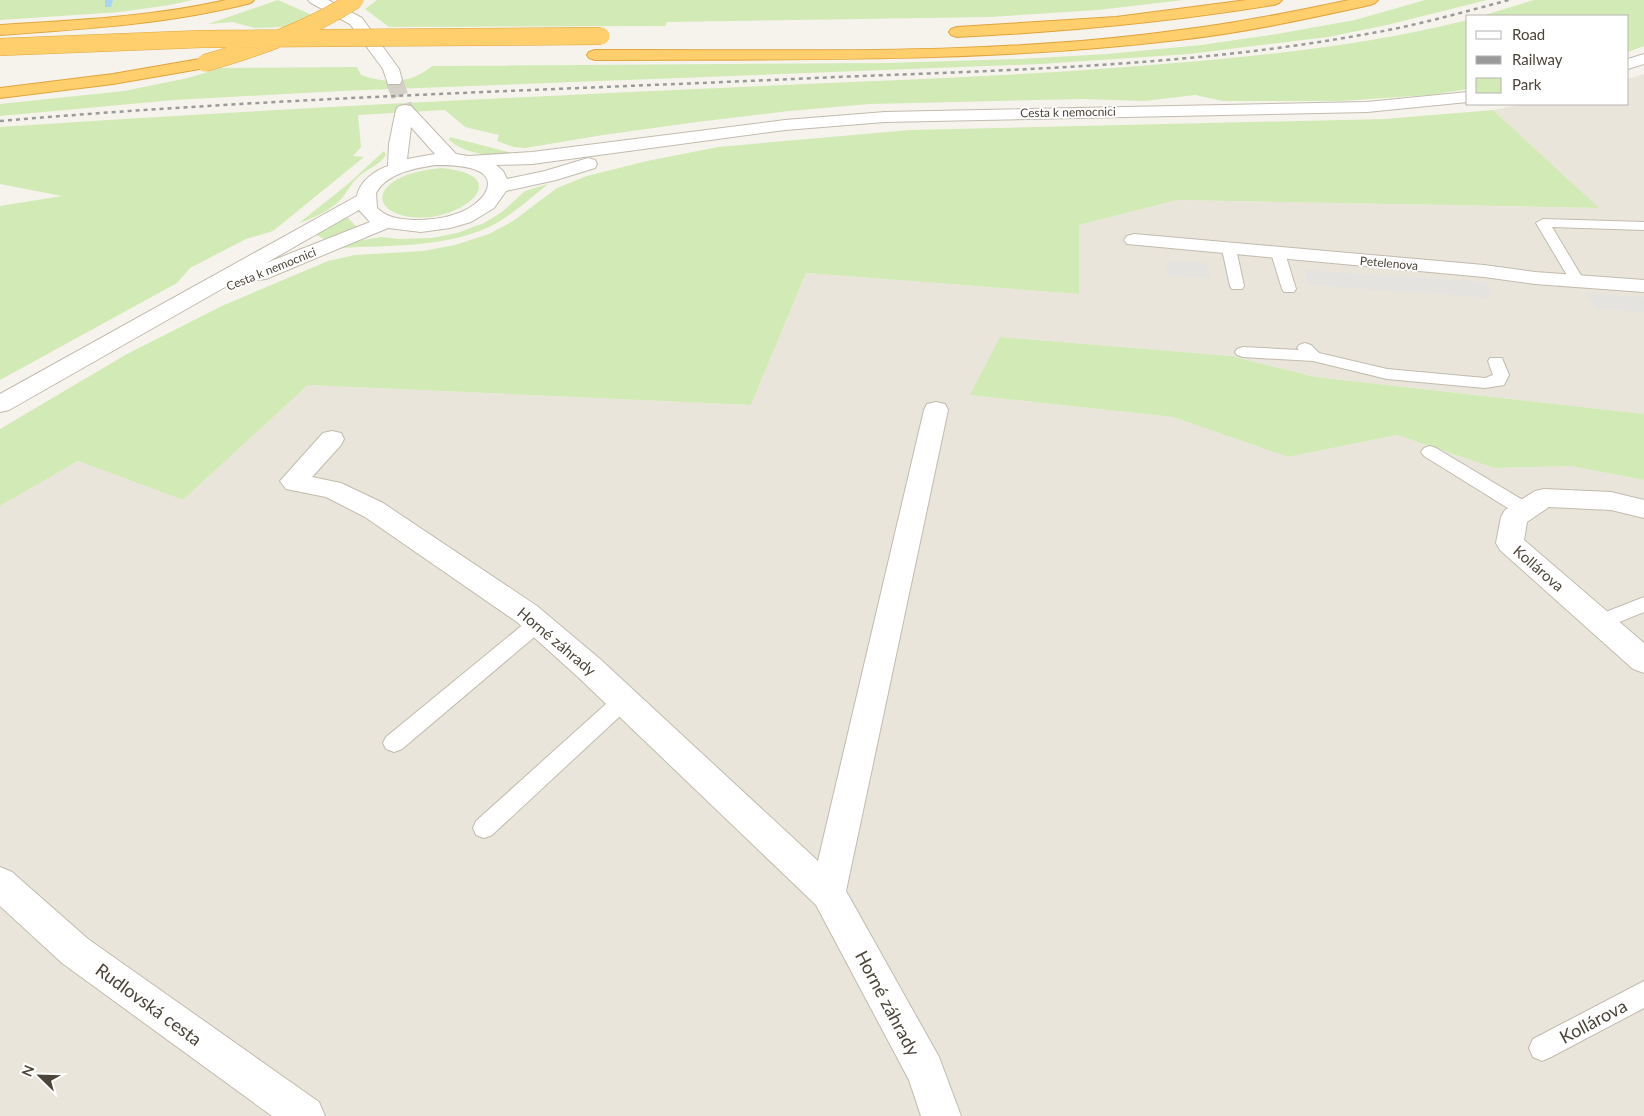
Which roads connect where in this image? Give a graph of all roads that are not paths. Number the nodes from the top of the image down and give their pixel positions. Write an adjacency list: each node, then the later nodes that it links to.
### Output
1 (246, 0): 6 (highway)
2 (316, 0): 17 (street)
3 (355, 0): 18 (highway, bridge)
4 (1274, 0): 7 (highway)
5 (1370, 0): 10 (highway)
6 (0, 30)
7 (944, 32)
8 (620, 36): 9 (highway, bridge)
9 (0, 47)
10 (576, 55)
11 (358, 56): 12 (highway)
12 (397, 56)
13 (278, 57): 15 (highway, bridge)
14 (1644, 58): 16 (street)
15 (130, 60)
16 (1629, 64)
17 (394, 80)
18 (0, 93)
19 (1466, 97): 20 (street, Cesta k nemocnici)
20 (669, 140): 22 (street, Cesta k nemocnici); 24 (street, Cesta k nemocnici)
21 (449, 158): 22 (street, Cesta k nemocnici); 23 (street, Cesta k nemocnici); 23 (street)
22 (470, 161): 24 (street, Cesta k nemocnici)
23 (397, 168): 25 (street, Cesta k nemocnici)
24 (498, 187): 26 (street)
25 (365, 199): 26 (street); 35 (street, Cesta k nemocnici)
26 (386, 222): 35 (street, Cesta k nemocnici)
27 (1644, 226): 31 (lane)
28 (1134, 240): 29 (street, Petelenova)
29 (1229, 249): 30 (street, Petelenova); 32 (lane)
30 (1278, 253): 31 (street, Petelenova); 34 (lane)
31 (1578, 282): 33 (street, Petelenova)
32 (1237, 286)
33 (1644, 286)
34 (1289, 289)
35 (155, 316): 38 (street, Cesta k nemocnici)
36 (1243, 352): 37 (lane)
37 (1496, 360)
38 (0, 404)
39 (936, 410): 52 (street)
40 (332, 438): 46 (street, Horné záhrady)
41 (1430, 452): 43 (lane)
42 (1644, 509): 43 (street, Kollárova)
43 (1525, 510): 45 (street, Kollárova)
44 (1644, 604): 45 (lane)
45 (1600, 622): 47 (street, Kollárova)
46 (538, 623): 48 (street, Horné záhrady); 49 (lane)
47 (1644, 661)
48 (624, 700): 50 (lane); 52 (street, Horné záhrady)
49 (394, 743)
50 (484, 828)
51 (0, 883): 55 (street, Rudlovská cesta)
52 (828, 893): 56 (street, Horné záhrady)
53 (1644, 994): 54 (lane, Kollárova)
54 (1542, 1048)
55 (306, 1116)
56 (941, 1116)

